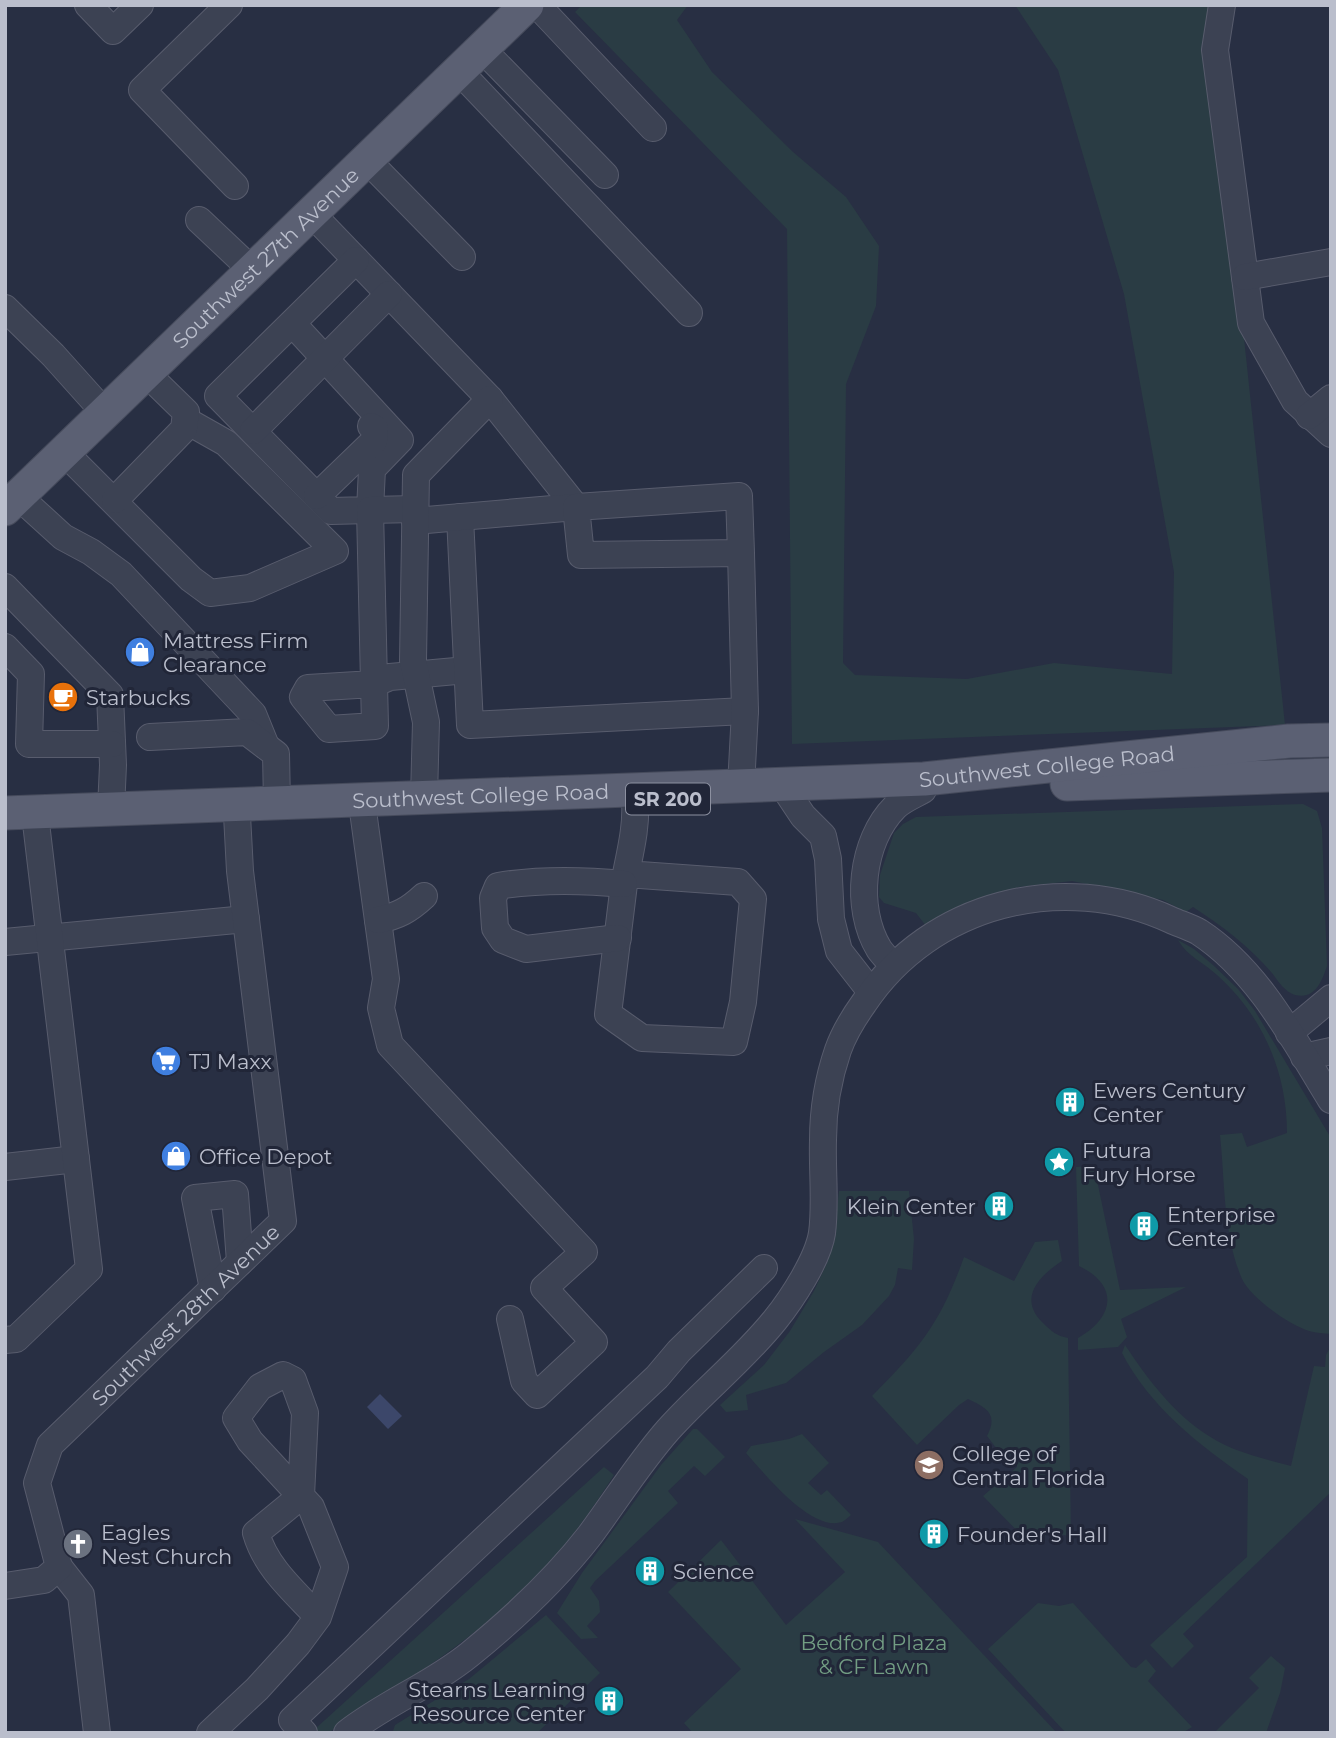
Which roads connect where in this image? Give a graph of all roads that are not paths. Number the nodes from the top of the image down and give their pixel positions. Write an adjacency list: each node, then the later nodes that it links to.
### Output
1 (88, 5): 2 (street)
2 (140, 5)
3 (229, 5): 11 (street)
4 (527, 5): 7 (main road, Southwest 27th Avenue)
5 (537, 5): 8 (street)
6 (1222, 5): 18 (street)
7 (470, 60): 9 (main road, Southwest 27th Avenue); 10 (street); 21 (street)
8 (653, 128)
9 (367, 160): 12 (main road, Southwest 27th Avenue); 14 (street)
10 (606, 176)
11 (234, 186)
12 (312, 213): 15 (street); 17 (main road, Southwest 27th Avenue)
13 (199, 220): 17 (street)
14 (462, 257)
15 (356, 260): 19 (street); 22 (street)
16 (1331, 262): 18 (street)
17 (252, 270): 24 (main road, Southwest 27th Avenue)
18 (1245, 277): 29 (street)
19 (389, 294): 23 (street); 26 (street)
20 (5, 308): 27 (street)
21 (690, 313)
22 (292, 323): 23 (street); 30 (street)
23 (328, 360): 30 (street); 33 (street); 37 (street)
24 (146, 373): 27 (main road, Southwest 27th Avenue); 28 (street)
25 (1331, 398): 29 (street)
26 (490, 399): 36 (street); 38 (street)
27 (105, 413): 32 (main road, Southwest 27th Avenue)
28 (186, 416): 34 (street); 34 (street)
29 (1309, 416): 31 (street)
30 (253, 431): 33 (street)
31 (1331, 434)
32 (64, 452): 34 (street); 35 (main road, Southwest 27th Avenue)
33 (317, 496): 37 (street)
34 (115, 500)
35 (12, 502): 49 (street)
36 (576, 507): 39 (street); 40 (street); 40 (street)
37 (370, 510): 38 (street); 44 (street)
38 (415, 515): 39 (street); 44 (street)
39 (460, 517): 43 (street)
40 (741, 553): 45 (street)
41 (5, 587): 48 (street)
42 (5, 647): 48 (street)
43 (467, 670): 44 (street); 45 (street)
44 (417, 675): 54 (street)
45 (745, 711): 51 (street)
46 (150, 737): 49 (street)
47 (1331, 740): 51 (main road, Southwest College Road / SR 200)
48 (112, 744): 57 (street)
49 (266, 747): 56 (street)
50 (1331, 775): 52 (main road, Southwest College Road / SR 200)
51 (741, 786): 54 (main road, Southwest College Road / SR 200)
52 (923, 790): 53 (main road, Southwest College Road / SR 200); 68 (street)
53 (789, 795): 55 (main road, Southwest College Road / SR 200); 69 (street)
54 (424, 797): 56 (main road, Southwest College Road / SR 200)
55 (635, 800): 58 (main road, Southwest College Road / SR 200); 61 (street)
56 (277, 803): 57 (main road, Southwest College Road / SR 200)
57 (111, 809): 60 (main road, Southwest College Road / SR 200)
58 (363, 811): 59 (main road, Southwest College Road / SR 200); 64 (street)
59 (237, 815): 60 (main road, Southwest College Road / SR 200); 63 (street, Southwest 28th Avenue)
60 (15, 819): 65 (street)
61 (625, 879): 66 (street); 66 (street); 66 (street)
62 (424, 896): 64 (street)
63 (246, 919): 65 (street); 77 (street, Southwest 28th Avenue)
64 (378, 920): 80 (street)
65 (51, 937): 67 (street); 75 (street)
66 (618, 938)
67 (5, 942)
68 (893, 965): 69 (street); 71 (street)
69 (871, 992): 89 (street)
70 (1331, 998): 71 (street)
71 (1289, 1033): 73 (street)
72 (1331, 1051): 73 (street)
73 (1304, 1057): 74 (street)
74 (1331, 1100)
75 (76, 1159): 76 (street); 81 (street)
76 (5, 1167)
77 (240, 1262): 79 (street, Southwest 28th Avenue); 79 (street)
78 (764, 1268): 88 (street)
79 (213, 1289): 83 (street, Southwest 28th Avenue)
80 (510, 1319)
81 (5, 1340)
82 (301, 1496): 82 (street); 85 (street); 85 (street)
83 (59, 1567): 84 (street); 87 (street)
84 (5, 1586)
85 (318, 1617): 86 (street)
86 (210, 1732)
87 (97, 1733)
88 (304, 1733)
89 (347, 1733)

